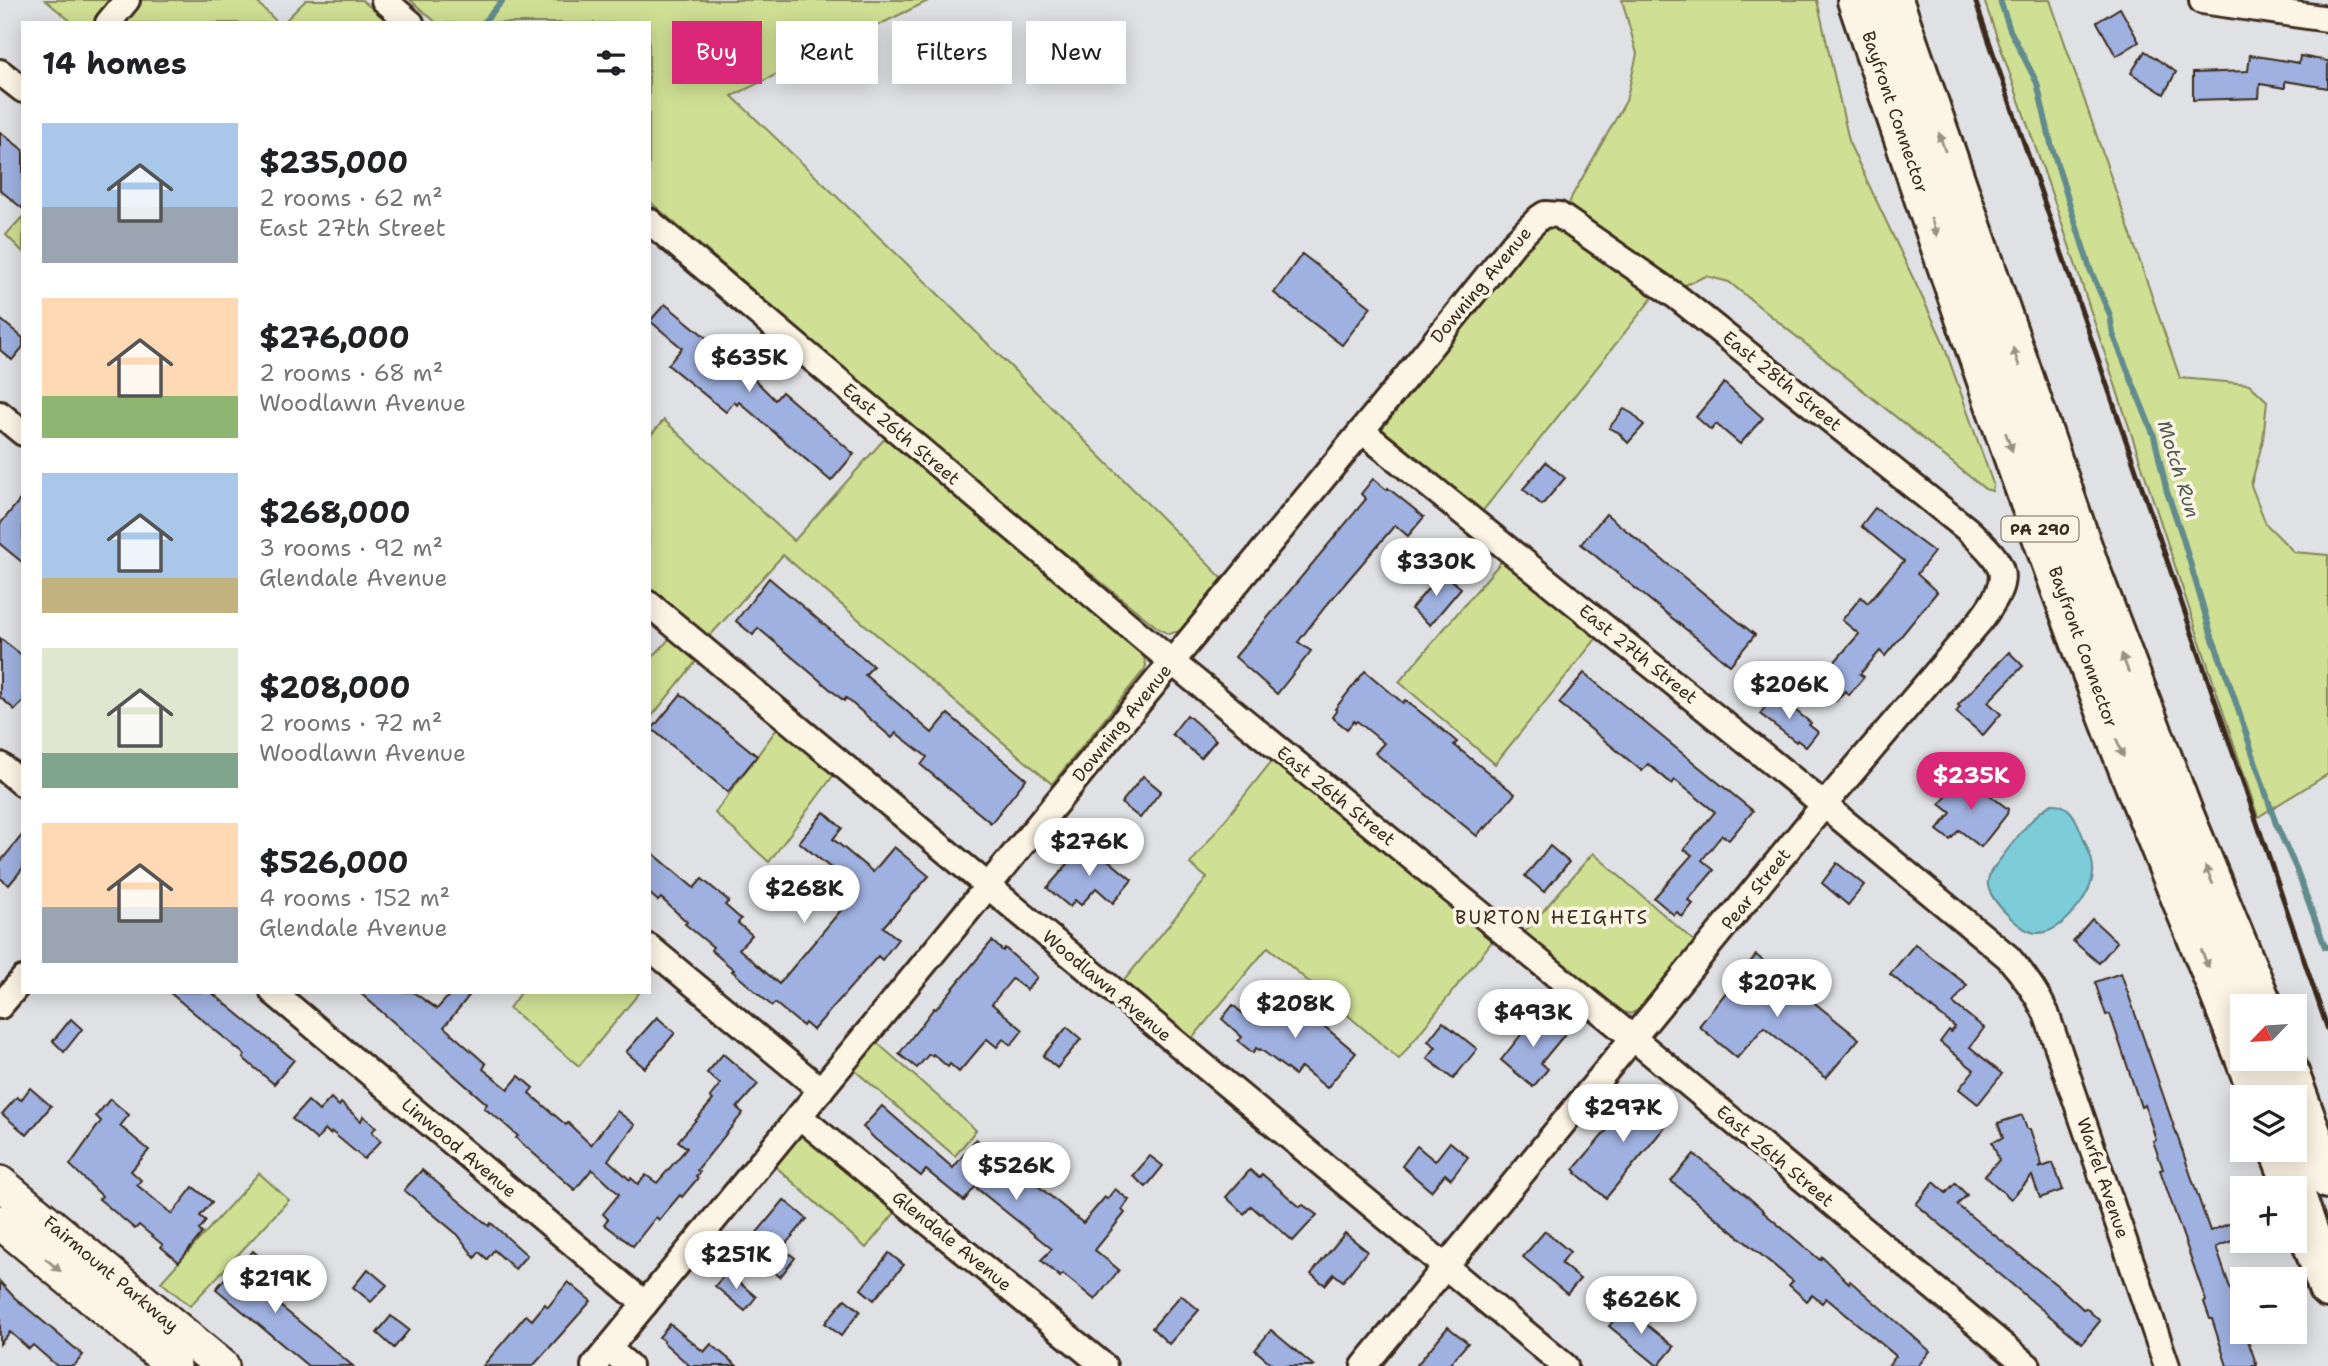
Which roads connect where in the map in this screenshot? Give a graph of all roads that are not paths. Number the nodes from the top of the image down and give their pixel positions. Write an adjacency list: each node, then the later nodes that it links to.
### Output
1 (127, 0): 7 (street)
2 (384, 0): 8 (street)
3 (1857, 0): 29 (highway, Bayfront Connector / PA 290, one-way to 29)
4 (1893, 0): 27 (highway, Bayfront Connector / PA 290, one-way to 4)
5 (2202, 1): 6 (street)
6 (2328, 19)
7 (110, 21)
8 (409, 21)
9 (0, 72): 10 (street)
10 (21, 88)
11 (1545, 214): 15 (street, Downing Avenue); 16 (street, East 28th Street)
12 (651, 223): 18 (street, East 26th Street)
13 (0, 414): 14 (street)
14 (21, 431)
15 (1362, 431): 18 (street, Downing Avenue); 21 (street, East 27th Street)
16 (2003, 570): 21 (street, Pear Street)
17 (651, 606): 22 (street, Woodlawn Avenue)
18 (1172, 663): 22 (street, Downing Avenue); 30 (street, East 26th Street)
19 (0, 765): 20 (street)
20 (21, 782)
21 (1824, 806): 25 (street, East 27th Street); 30 (street, Pear Street)
22 (988, 887): 32 (street, Downing Avenue); 38 (street, Woodlawn Avenue)
23 (651, 949): 32 (street)
24 (21, 981): 28 (street)
25 (2036, 992): 49 (street, Warfel Avenue)
26 (275, 994): 40 (street, Linwood Avenue)
27 (2258, 994)
28 (0, 1006)
29 (2230, 1021)
30 (1633, 1038): 38 (street, Pear Street); 48 (street, East 26th Street)
31 (2288, 1071): 34 (highway)
32 (821, 1090): 33 (street, Downing Avenue)
33 (799, 1116): 40 (street, Downing Avenue); 45 (street, Glendale Avenue)
34 (2328, 1179)
35 (0, 1183): 43 (street, Fairmount Parkway)
36 (0, 1222): 42 (street, Fairmount Parkway, one-way to 42)
37 (2307, 1227): 39 (highway)
38 (1445, 1267): 46 (street, Pear Street); 47 (street, Woodlawn Avenue)
39 (2328, 1288)
40 (645, 1304): 41 (street, Downing Avenue)
41 (601, 1357): 44 (street)
42 (174, 1366)
43 (222, 1366)
44 (629, 1366)
45 (1104, 1366)
46 (1364, 1366)
47 (1565, 1366)
48 (2028, 1366)
49 (2167, 1366)

